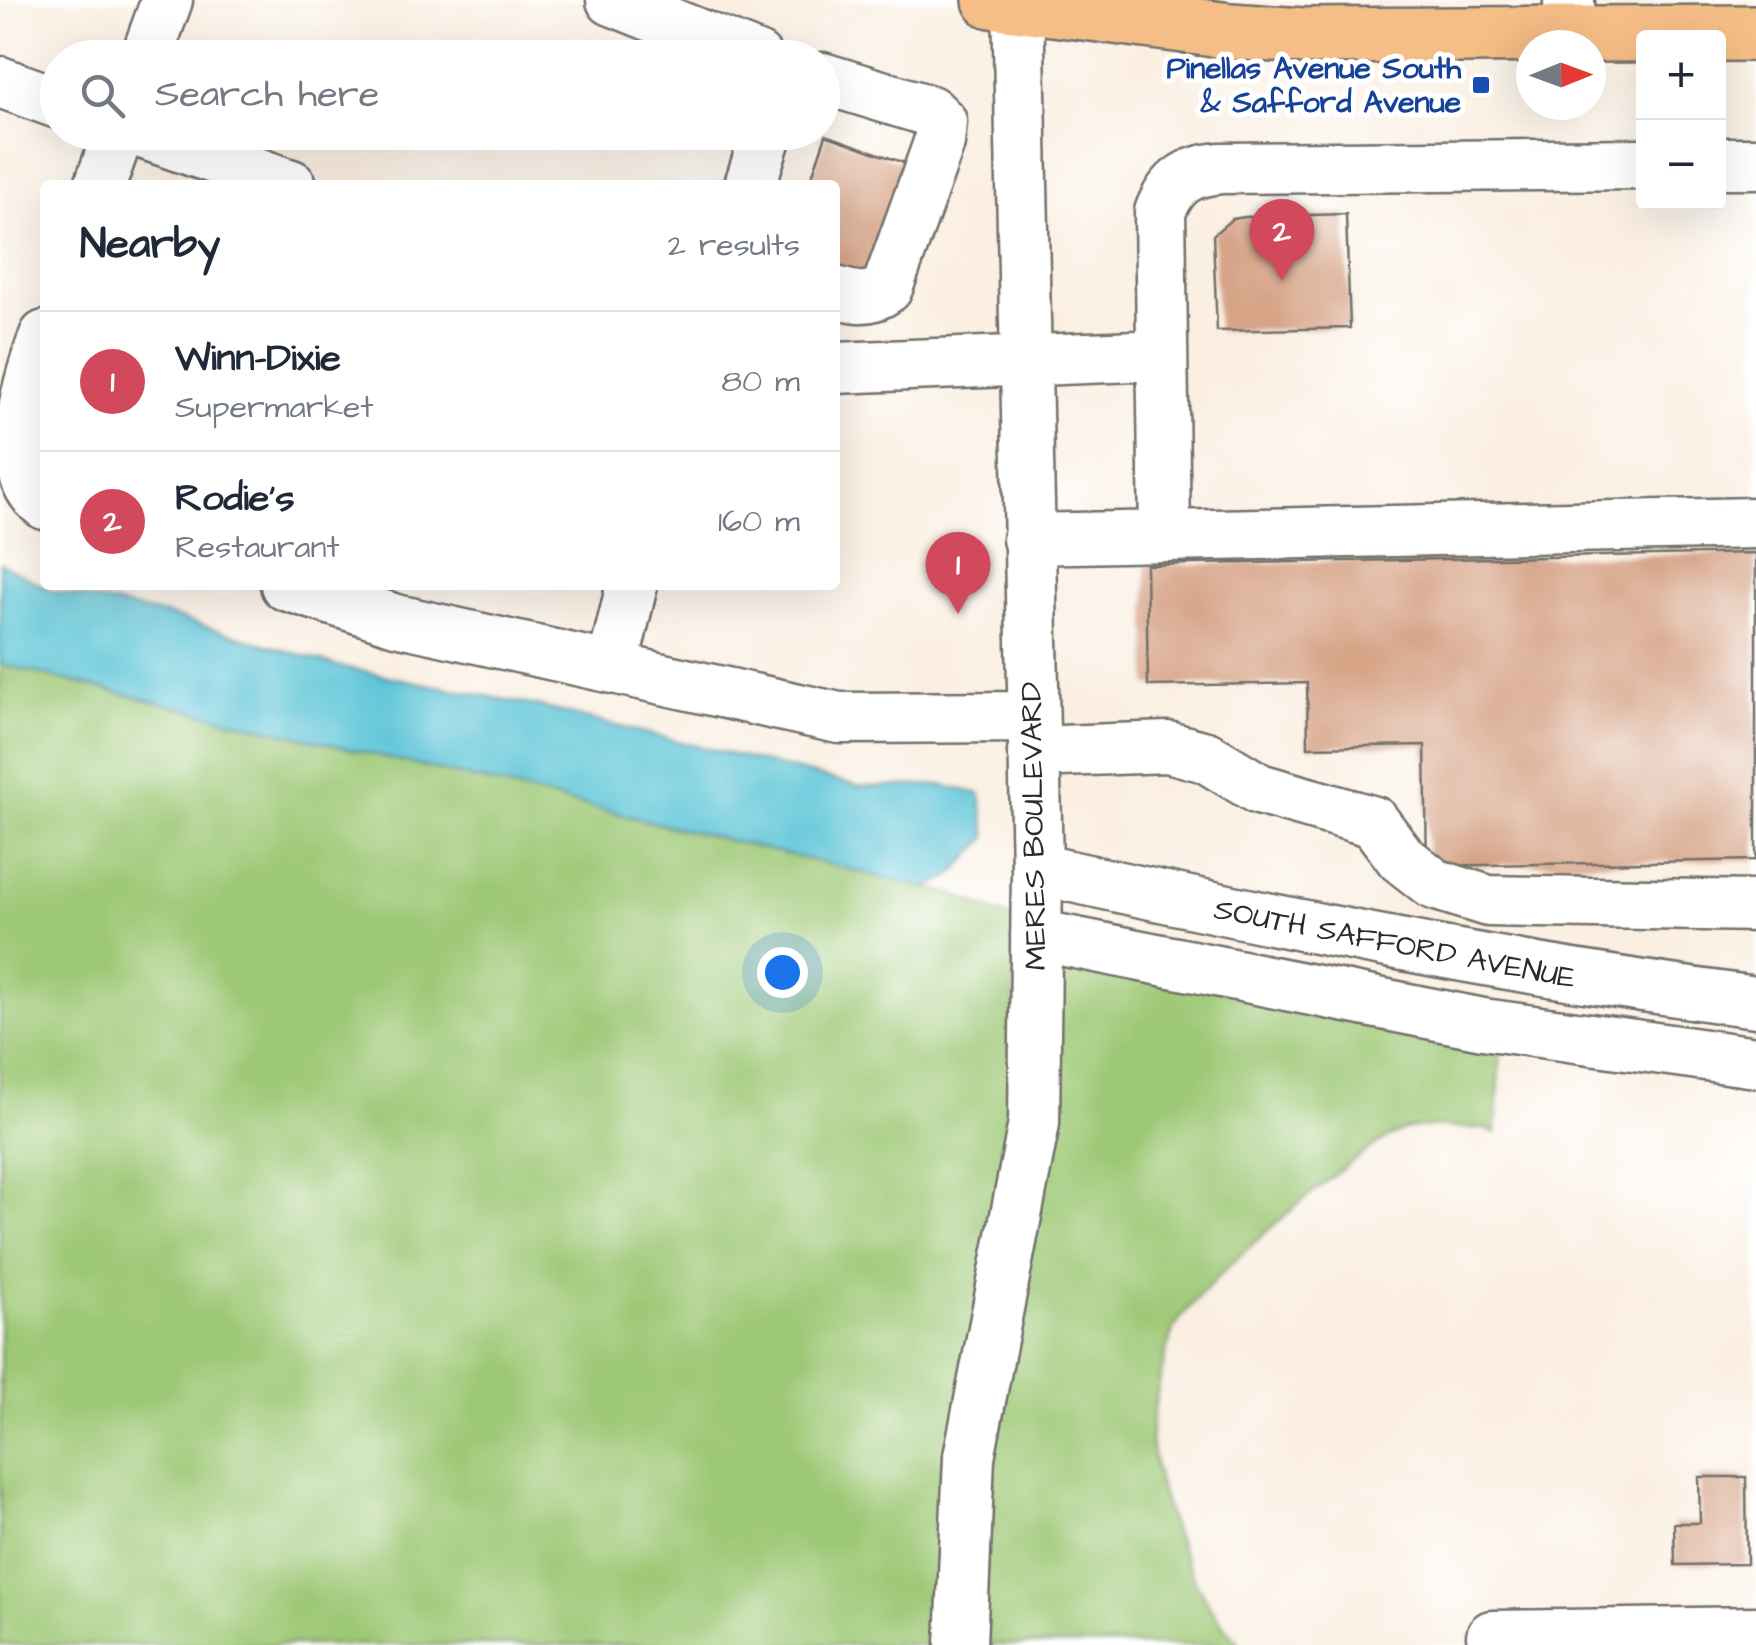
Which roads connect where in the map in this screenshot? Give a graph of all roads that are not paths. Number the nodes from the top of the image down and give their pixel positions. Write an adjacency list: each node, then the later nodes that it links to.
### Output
1 (167, 0): 6 (street)
2 (612, 0): 7 (street)
3 (1009, 2): 4 (main road); 23 (street, MERES BOULEVARD)
4 (1569, 18): 5 (main road)
5 (1756, 33)
6 (153, 40)
7 (712, 40)
8 (0, 82): 10 (street)
9 (840, 84): 20 (street)
10 (40, 96)
11 (113, 150): 17 (street)
12 (191, 150): 18 (street)
13 (761, 150): 19 (street)
14 (1726, 163): 15 (street)
15 (1756, 163)
16 (1636, 164): 22 (street)
17 (102, 180)
18 (277, 180)
19 (752, 180)
20 (840, 294)
21 (40, 350): 25 (street)
22 (1161, 354): 23 (street); 27 (street)
23 (1026, 360): 24 (street); 28 (street, MERES BOULEVARD)
24 (840, 368)
25 (40, 498)
26 (1756, 524): 27 (street)
27 (1165, 534): 28 (street)
28 (1028, 539): 32 (street, MERES BOULEVARD)
29 (302, 590): 31 (street)
30 (631, 590): 31 (street)
31 (612, 668): 32 (street)
32 (1033, 734): 33 (street, MERES BOULEVARD); 34 (street)
33 (1037, 869): 35 (street, MERES BOULEVARD); 36 (street, SOUTH SAFFORD AVENUE)
34 (1756, 906)
35 (1036, 935): 37 (street, SOUTH SAFFORD AVENUE); 40 (street, MERES BOULEVARD)
36 (1756, 1002)
37 (1756, 1062)
38 (1756, 1632): 39 (street)
39 (1492, 1636)
40 (961, 1645)

